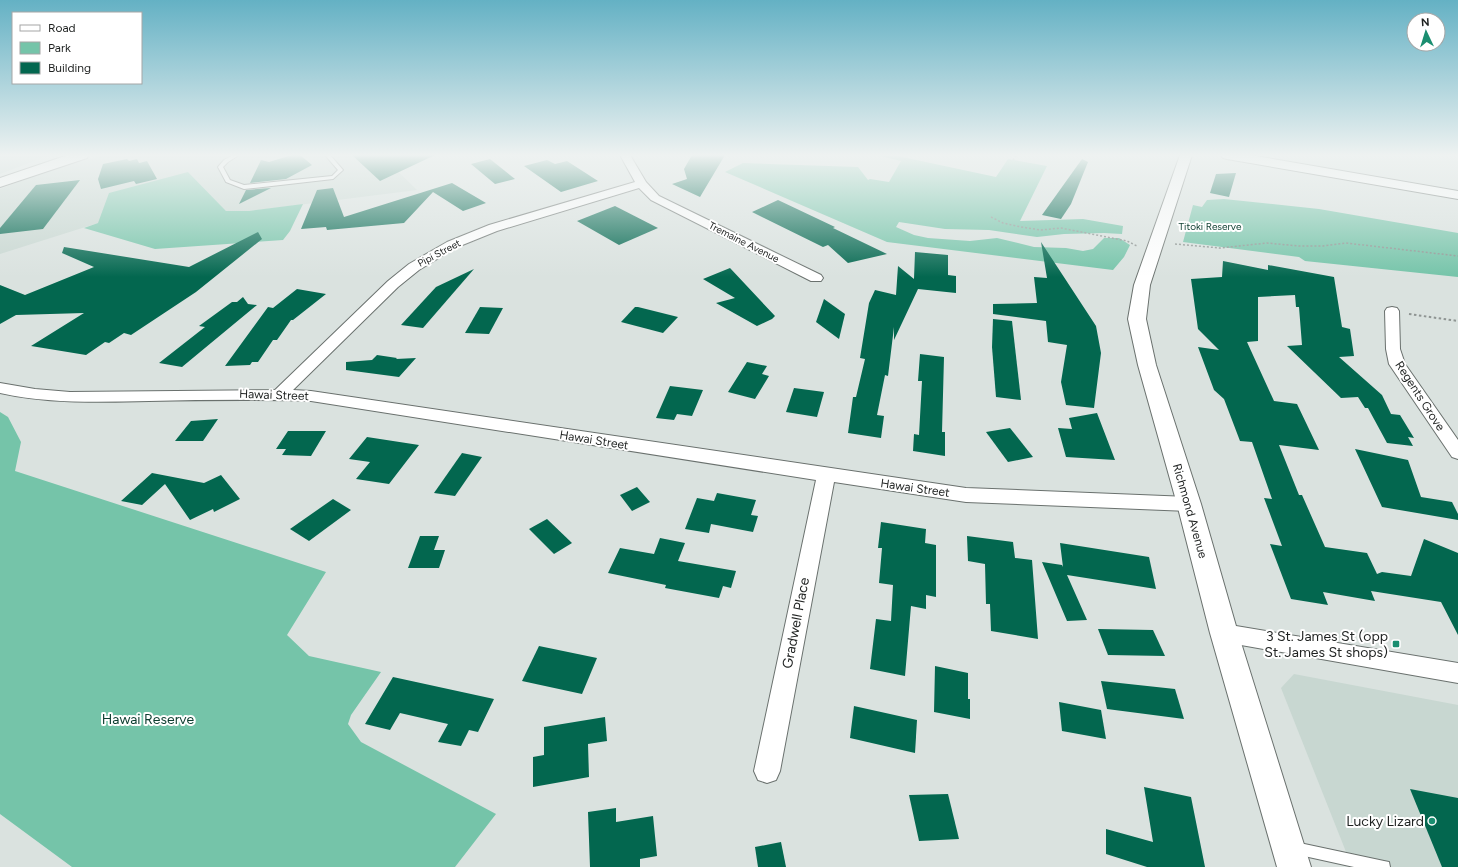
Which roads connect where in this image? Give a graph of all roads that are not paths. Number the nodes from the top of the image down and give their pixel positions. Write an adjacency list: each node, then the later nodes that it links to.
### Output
1 (602, 195): 7 (street, Pipi Street)
2 (652, 195): 4 (street, Tremaine Avenue)
3 (1172, 195): 10 (street, Richmond Avenue)
4 (816, 278)
5 (1392, 311): 8 (street, Regents Grove)
6 (0, 388): 7 (street, Hawai Street)
7 (279, 395): 9 (street, Hawai Street)
8 (1458, 453)
9 (826, 475): 10 (street, Hawai Street); 13 (street, Gradwell Place)
10 (1189, 504): 11 (street, Richmond Avenue)
11 (1224, 632): 12 (street); 14 (street, Richmond Avenue)
12 (1458, 673)
13 (767, 771)
14 (1292, 857): 15 (lane)
15 (1384, 867)

